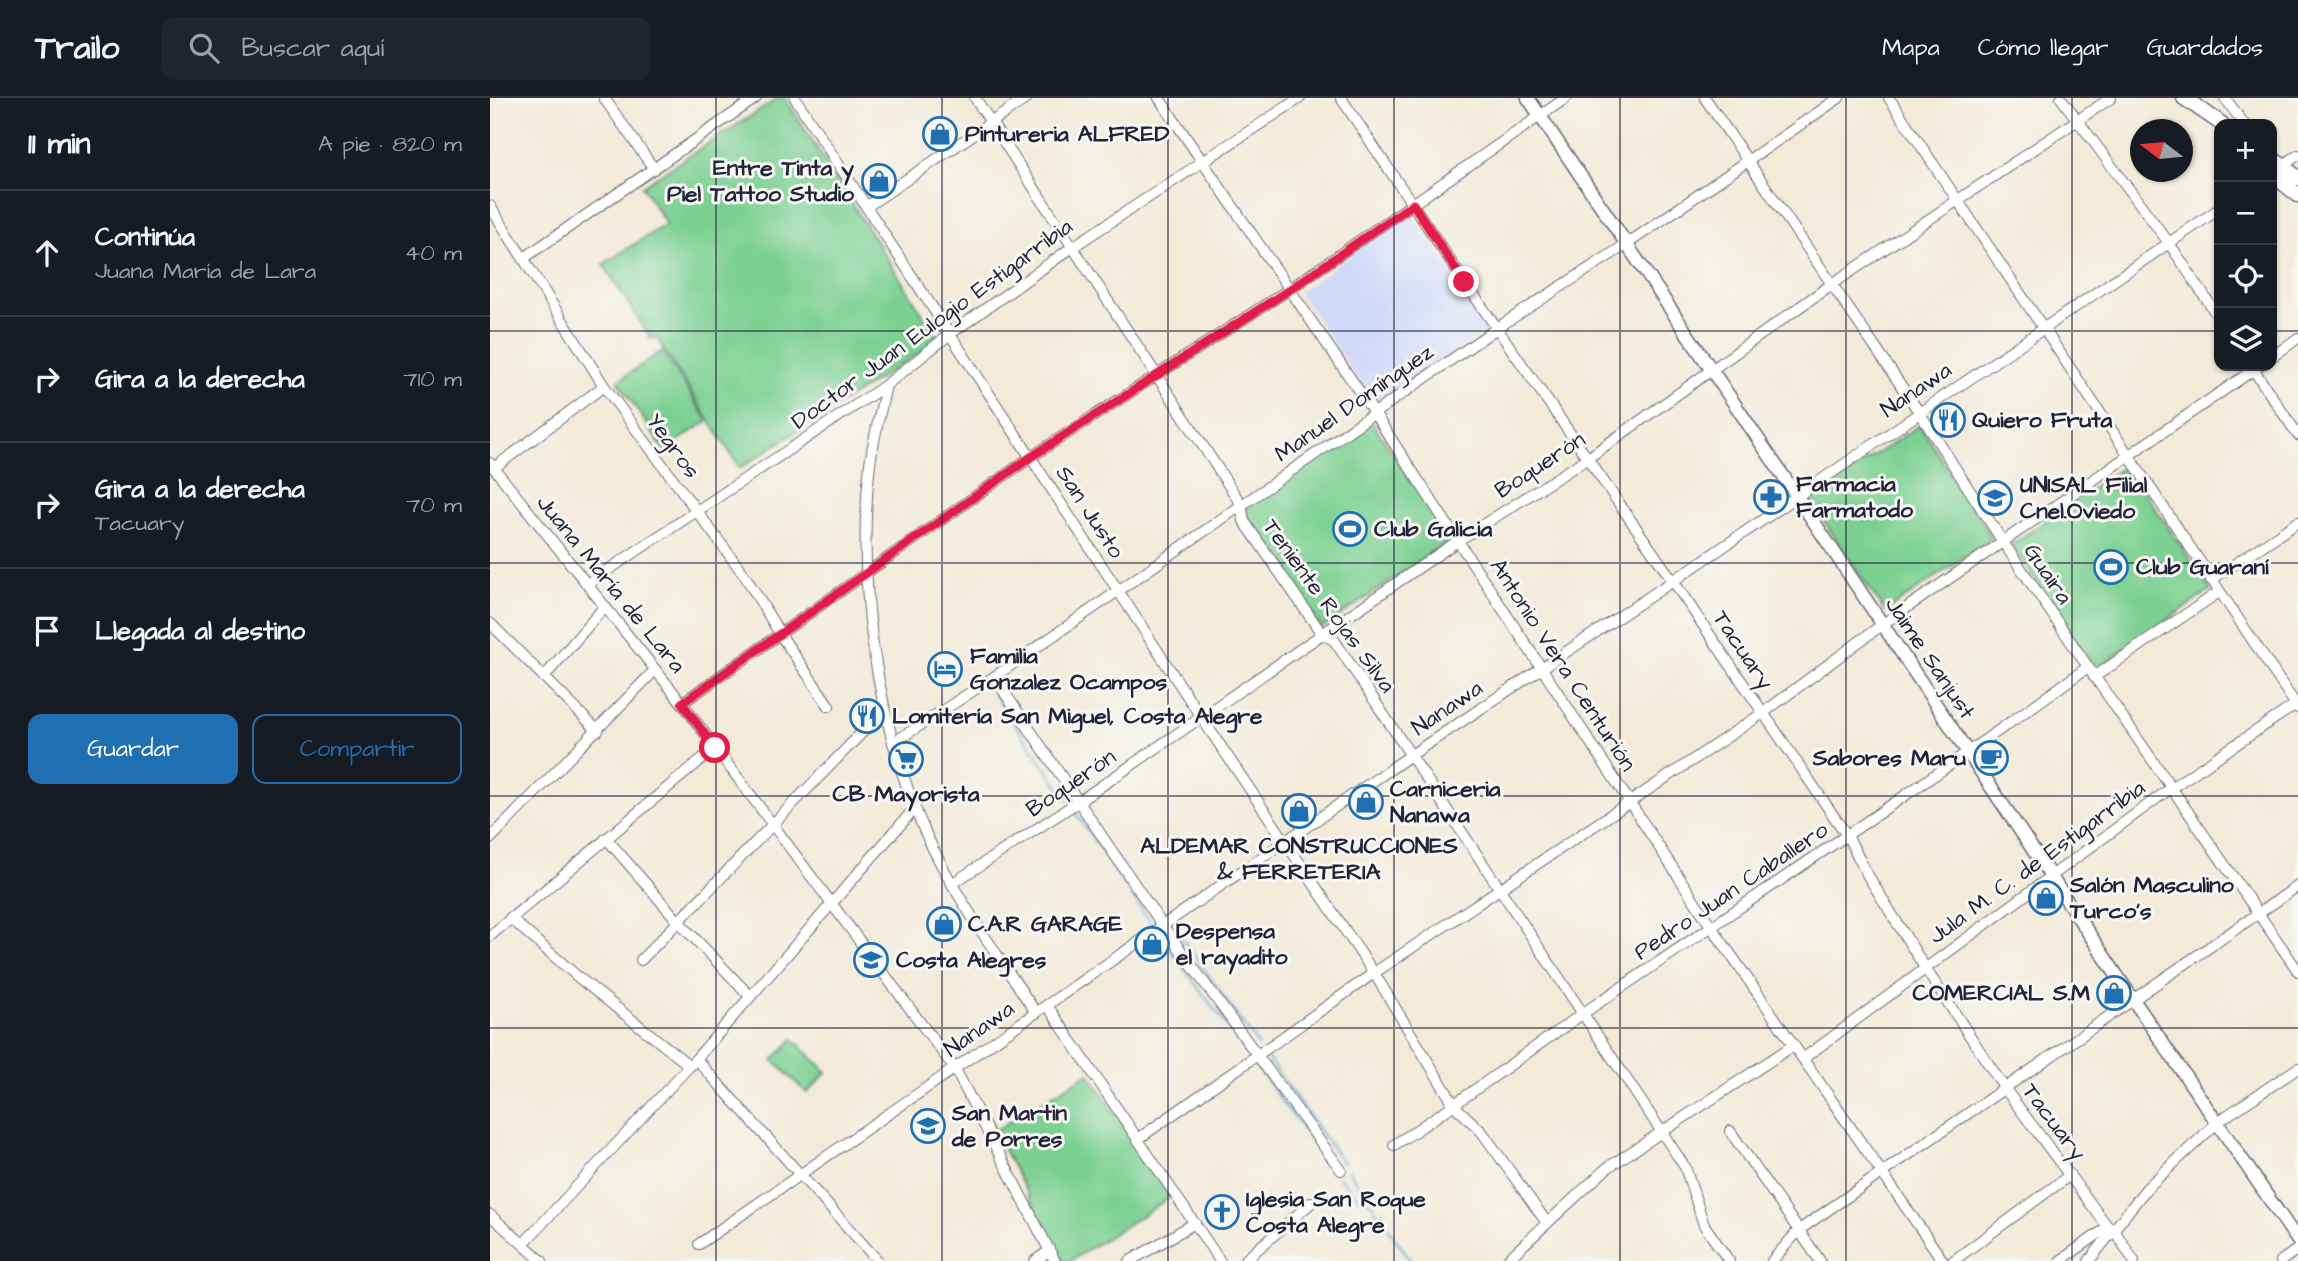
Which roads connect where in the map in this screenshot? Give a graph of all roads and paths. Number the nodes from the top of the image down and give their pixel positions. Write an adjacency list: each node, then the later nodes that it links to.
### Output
1 (604, 98): 27 (street)
2 (756, 98): 27 (street)
3 (794, 98): 37 (street, San Justo)
4 (975, 98): 21 (street, Teniente Rojas Silva)
5 (1027, 98): 21 (street)
6 (1159, 98): 25 (street, Antonio Vera Centurión)
7 (1300, 98): 25 (street, Doctor Juan Eulogio Estigarribia)
8 (1340, 98): 34 (street, Tacuary)
9 (1528, 98): 18 (main road, Jaime Sanjust)
10 (1566, 98): 18 (street)
11 (1705, 98): 24 (street, Guaira)
12 (1839, 98): 24 (street, Manuel Domínguez)
13 (1889, 98): 33 (street)
14 (2062, 98): 22 (street)
15 (2111, 98): 22 (street, Boquerón)
16 (2225, 98): 19 (street)
17 (2186, 99): 20 (highway)
18 (1539, 115): 34 (street); 40 (main road, Jaime Sanjust)
19 (2240, 119)
20 (2214, 121)
21 (991, 122): 37 (street); 41 (street, Teniente Rojas Silva)
22 (2078, 122): 33 (street, Boquerón); 39 (street)
23 (2298, 155): 26 (street)
24 (1747, 160): 40 (street, Manuel Domínguez); 43 (street, Guaira)
25 (1201, 161): 41 (street, Doctor Juan Eulogio Estigarribia); 44 (street, Antonio Vera Centurión)
26 (2277, 166)
27 (653, 169): 42 (street)
28 (2277, 169): 30 (highway)
29 (2277, 173): 31 (highway)
30 (2298, 178)
31 (2284, 184): 32 (highway); 35 (street)
32 (2298, 195)
33 (1957, 201): 43 (street, Boquerón); 47 (street)
34 (1413, 204): 44 (street); 46 (street, Tacuary)
35 (2298, 204)
36 (490, 206): 42 (street, Yegros)
37 (866, 207): 48 (street, San Justo)
38 (2214, 212): 39 (street, Nanawa)
39 (2169, 243): 45 (street); 47 (street, Nanawa)
40 (1627, 244): 46 (street, Manuel Domínguez); 51 (main road, Jaime Sanjust)
41 (1074, 246): 48 (street, Doctor Juan Eulogio Estigarribia); 54 (street, Teniente Rojas Silva)
42 (524, 258): 56 (street, Yegros)
43 (1832, 284): 51 (street, Boquerón); 57 (street, Guaira)
44 (1289, 290): 54 (street); 58 (street, Antonio Vera Centurión)
45 (2214, 310)
46 (1497, 328): 58 (street, Manuel Domínguez); 62 (street, Tacuary)
47 (2042, 329): 57 (street, Nanawa); 61 (street)
48 (950, 334): 55 (street, Doctor Juan Eulogio Estigarribia); 60 (street, San Justo)
49 (2298, 338): 50 (street)
50 (2277, 353)
51 (1711, 369): 62 (street, Boquerón); 64 (main road, Jaime Sanjust)
52 (2248, 371): 61 (street)
53 (2257, 371): 59 (street)
54 (1157, 375): 60 (street); 65 (street, Teniente Rojas Silva)
55 (886, 385): 66 (street, Doctor Juan Eulogio Estigarribia); 70 (street)
56 (604, 386): 63 (street); 66 (street, Yegros)
57 (1919, 412): 64 (street, Nanawa); 69 (street, Guaira)
58 (1374, 413): 65 (street, Manuel Domínguez); 68 (street, Antonio Vera Centurión)
59 (2298, 435)
60 (1031, 457): 70 (street); 74 (street, San Justo)
61 (2128, 457): 69 (street); 71 (street)
62 (1588, 458): 68 (street, Boquerón); 72 (street, Tacuary)
63 (492, 466): 73 (street, Juana María de Lara)
64 (1797, 495): 72 (street, Nanawa); 77 (main road, Jaime Sanjust)
65 (1241, 504): 74 (street, Manuel Domínguez); 80 (street, Teniente Rojas Silva)
66 (697, 512): 73 (street, Doctor Juan Eulogio Estigarribia); 79 (street, Yegros)
67 (2298, 522): 71 (street)
68 (1459, 540): 80 (street, Boquerón); 81 (street, Antonio Vera Centurión)
69 (2003, 542): 77 (street); 82 (street, Guaira)
70 (866, 572): 79 (street); 90 (street)
71 (2211, 580): 75 (street)
72 (1673, 581): 81 (street, Nanawa); 91 (street, Tacuary)
73 (587, 584): 76 (street, Juana María de Lara)
74 (1118, 590): 85 (street, Manuel Domínguez); 92 (street, San Justo)
75 (2220, 592): 86 (street); 88 (street)
76 (605, 606): 83 (street, Juana María de Lara); 84 (street)
77 (1883, 624): 91 (street); 96 (main road, Jaime Sanjust)
78 (492, 628): 84 (street)
79 (780, 634): 87 (street); 89 (street, Yegros)
80 (1322, 635): 92 (street, Boquerón); 97 (street, Teniente Rojas Silva)
81 (1542, 667): 97 (street, Nanawa); 99 (street, Antonio Vera Centurión)
82 (2088, 667): 86 (street, Guaira); 96 (street, Pedro Juan Caballero)
83 (655, 670): 87 (street, Juana María de Lara); 93 (street)
84 (544, 677): 93 (street)
85 (994, 677): 94 (street, Manuel Domínguez); 100 (street)
86 (2094, 677): 98 (street, Guaira)
87 (682, 703): 95 (street, Juana María de Lara)
88 (2297, 705): 98 (street, Jula M. C. de Estigarribia)
89 (829, 706)
90 (884, 710): 94 (street); 102 (street)
91 (1763, 713): 99 (street); 103 (street, Tacuary)
92 (1201, 717): 100 (street, Boquerón); 106 (street, San Justo)
93 (598, 731): 105 (street)
94 (892, 743): 101 (street)
95 (715, 748): 102 (street, Juana María de Lara); 104 (street)
96 (1968, 754): 103 (street, Pedro Juan Caballero); 107 (main road, Jaime Sanjust)
97 (1411, 755): 106 (street, Nanawa); 110 (street, Teniente Rojas Silva)
98 (2171, 788): 107 (street, Jula M. C. de Estigarribia); 112 (street, Guaira)
99 (1629, 801): 110 (street); 116 (street, Antonio Vera Centurión)
100 (1078, 802): 108 (street, Boquerón); 115 (street)
101 (915, 808): 108 (street); 111 (street)
102 (772, 823): 111 (street, Juana María de Lara); 114 (street)
103 (1848, 836): 116 (street, Pedro Juan Caballero); 119 (street, Tacuary)
104 (606, 838): 113 (street); 114 (street)
105 (490, 839)
106 (1286, 841): 115 (street, Nanawa); 121 (street, San Justo)
107 (2050, 876): 119 (street, Jula M. C. de Estigarribia); 123 (main road, Jaime Sanjust)
108 (953, 883): 125 (street)
109 (2298, 886): 112 (street)
110 (1499, 888): 121 (street); 126 (street, Teniente Rojas Silva)
111 (831, 903): 122 (street); 132 (street, Juana María de Lara)
112 (2257, 912): 120 (street, Guaira); 123 (street)
113 (510, 918): 117 (street); 130 (street)
114 (678, 920): 118 (street); 122 (street)
115 (1163, 926): 124 (street, Nanawa); 128 (street)
116 (1711, 926): 126 (street, Pedro Juan Caballero); 127 (street, Antonio Vera Centurión)
117 (490, 936)
118 (641, 960)
119 (1925, 968): 129 (street, Jula M. C. de Estigarribia); 133 (street, Tacuary)
120 (2298, 971)
121 (1374, 973): 128 (street); 134 (street, San Justo)
122 (750, 996): 130 (street)
123 (2132, 998): 133 (street); 135 (main road, Jaime Sanjust)
124 (1047, 1005): 125 (street, Nanawa); 138 (street)
125 (1036, 1013): 132 (street, Nanawa)
126 (1582, 1014): 134 (street, Pedro Juan Caballero); 137 (street, Teniente Rojas Silva)
127 (1794, 1045): 129 (street, Antonio Vera Centurión); 137 (street)
128 (1256, 1055): 138 (street); 140 (street)
129 (1804, 1058): 141 (street, Antonio Vera Centurión)
130 (693, 1062): 142 (street); 151 (street)
131 (2298, 1068): 135 (street)
132 (955, 1069): 142 (street, Nanawa); 154 (street, Juana María de Lara)
133 (2005, 1090): 141 (street); 143 (street, Tacuary)
134 (1455, 1106): 139 (street, Pedro Juan Caballero); 147 (street, San Justo)
135 (2219, 1121): 148 (street); 150 (main road, Jaime Sanjust)
136 (1730, 1131): 149 (street)
137 (1660, 1132): 147 (street); 162 (street, Teniente Rojas Silva)
138 (1138, 1139): 146 (street)
139 (1394, 1145)
140 (1341, 1170)
141 (1881, 1173): 149 (street); 165 (street, Antonio Vera Centurión)
142 (802, 1174): 152 (street, Nanawa); 156 (street)
143 (2070, 1175): 148 (street, Tacuary); 166 (street)
144 (1312, 1202): 160 (street)
145 (490, 1215): 151 (street)
146 (1195, 1223): 158 (street); 159 (street)
147 (1547, 1223): 161 (street)
148 (2111, 1228): 167 (street); 168 (street); 169 (street, Tacuary)
149 (1799, 1230): 163 (street); 164 (street)
150 (2298, 1241)
151 (523, 1244): 155 (street)
152 (699, 1244)
153 (2298, 1249): 170 (street)
154 (1052, 1256): 157 (street)
155 (542, 1261)
156 (878, 1261)
157 (1035, 1261)
158 (1130, 1261)
159 (1220, 1261)
160 (1244, 1261)
161 (1506, 1261)
162 (1729, 1261)
163 (1772, 1261)
164 (1820, 1261)
165 (1943, 1261)
166 (1953, 1261)
167 (2060, 1261)
168 (2089, 1261)
169 (2134, 1261)
170 (2281, 1261)

